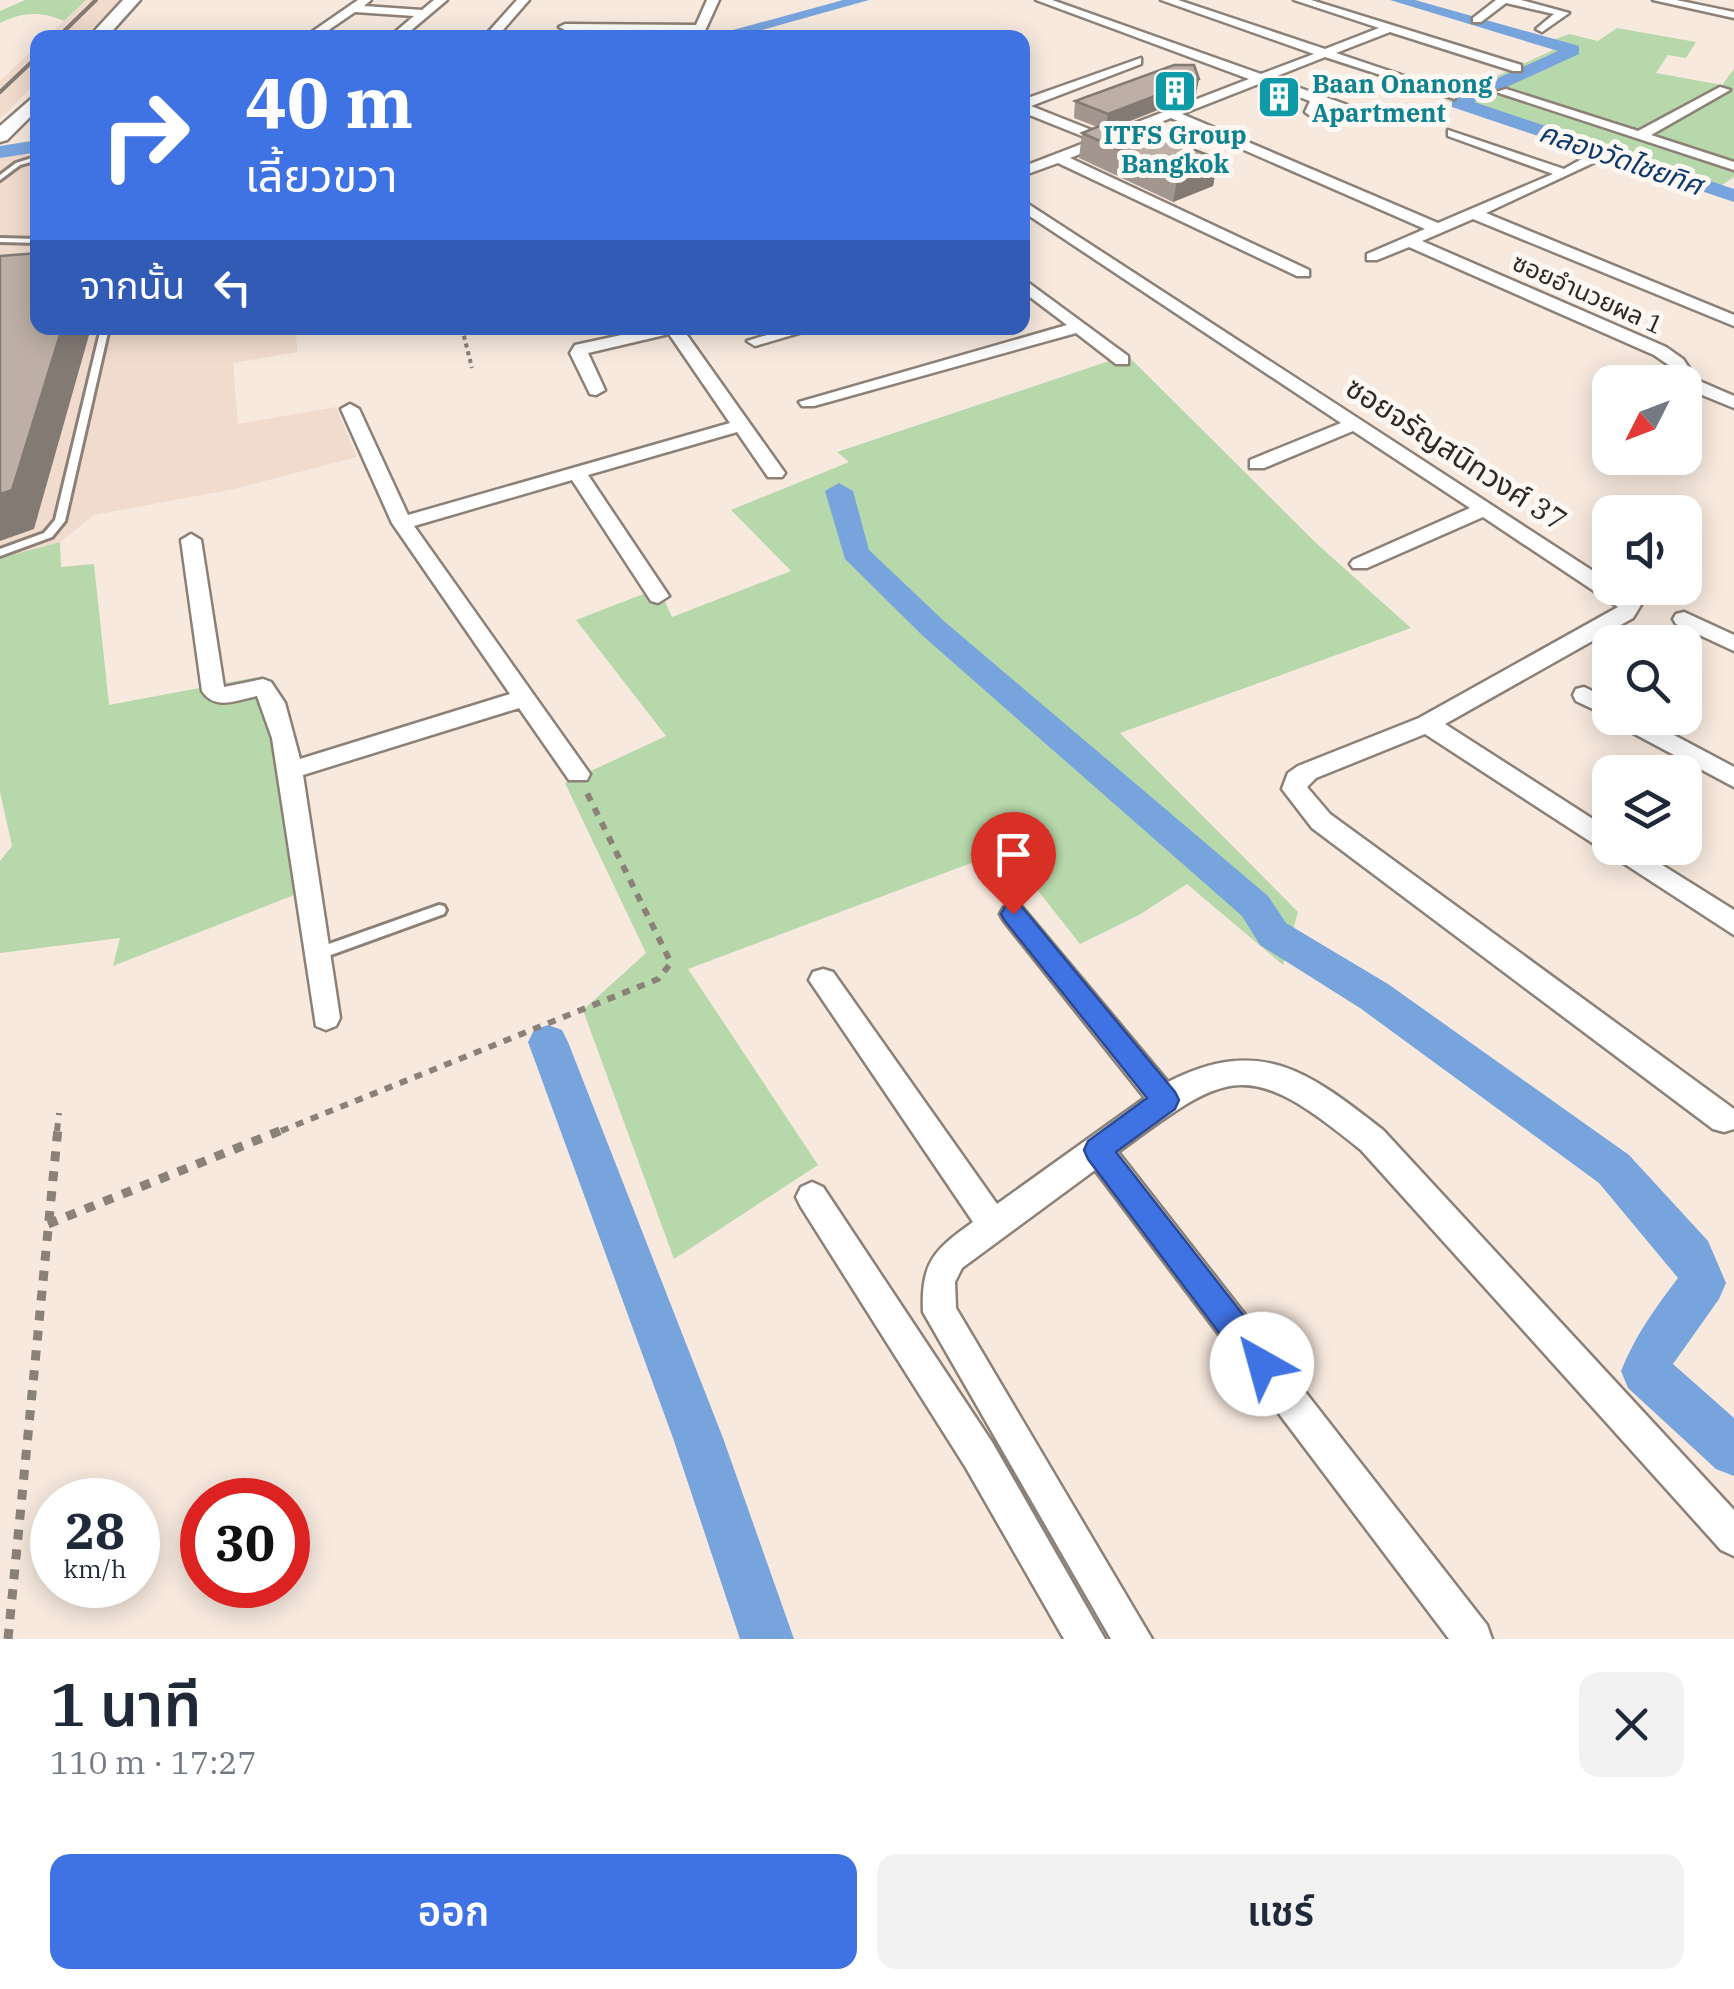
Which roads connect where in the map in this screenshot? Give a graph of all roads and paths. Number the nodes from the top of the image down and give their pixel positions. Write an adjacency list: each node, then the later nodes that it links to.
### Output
1 (132, 0): 22 (main road)
2 (364, 0): 12 (street)
3 (442, 0): 15 (street)
4 (524, 0): 25 (street)
5 (713, 0): 27 (street)
6 (1042, 0): 31 (street)
7 (1167, 0): 28 (street)
8 (1300, 0): 20 (street)
9 (1505, 0): 14 (street); 17 (street)
10 (1577, 0): 14 (street)
11 (1658, 0): 13 (street)
12 (352, 8): 15 (street); 23 (street)
13 (1714, 11): 16 (street); 18 (street)
14 (1563, 13): 21 (street)
15 (423, 14): 24 (street)
16 (1734, 15)
17 (1477, 20)
18 (1701, 26)
19 (564, 27): 26 (street)
20 (1390, 28): 28 (street); 30 (street)
21 (1542, 29)
22 (104, 30)
23 (320, 30)
24 (404, 30)
25 (496, 30)
26 (632, 30)
27 (700, 30)
28 (1325, 54): 31 (street); 34 (street)
29 (1137, 61): 36 (street)
30 (1517, 68)
31 (1262, 78): 35 (street); 39 (street)
32 (1724, 90): 44 (street)
33 (1502, 92): 44 (street)
34 (1451, 96)
35 (1321, 100): 40 (street); 41 (street)
36 (1030, 103)
37 (30, 106): 43 (main road)
38 (1030, 109): 45 (street)
39 (1172, 114): 45 (street); 55 (street)
40 (1362, 114)
41 (1326, 122)
42 (1453, 133): 51 (street)
43 (0, 136)
44 (1639, 136): 49 (street)
45 (1104, 140): 47 (street)
46 (1601, 154): 51 (street)
47 (1059, 158): 50 (street); 60 (street)
48 (30, 160): 52 (lane)
49 (1734, 166)
50 (1030, 169)
51 (1565, 174): 54 (street)
52 (0, 178)
53 (1030, 209): 76 (street, ซอยจรัญสนิทวงศ์ 37)
54 (1474, 214): 55 (street); 62 (street, ซอยอำนวยผล 1)
55 (1439, 229): 57 (street)
56 (0, 240): 58 (lane)
57 (1409, 241): 59 (street); 74 (street, ซอยอำนวยผล 1)
58 (30, 242)
59 (1372, 257)
60 (1303, 273)
61 (1030, 289): 63 (street)
62 (1734, 322)
63 (1079, 327): 70 (street); 73 (street)
64 (103, 335): 84 (lane)
65 (464, 335): 71 (path)
66 (642, 335): 72 (street)
67 (678, 335): 77 (street)
68 (779, 335): 69 (street)
69 (754, 341)
70 (1122, 360)
71 (472, 368)
72 (596, 390)
73 (808, 402)
74 (1734, 403)
75 (350, 409): 82 (street)
76 (1356, 423): 78 (street); 81 (street, ซอยจรัญสนิทวงศ์ 37)
77 (742, 426): 79 (street); 80 (street)
78 (1257, 464)
79 (577, 472): 82 (street); 86 (street)
80 (775, 473)
81 (1487, 508): 85 (street); 92 (street, ซอยจรัญสนิทวงศ์ 37)
82 (402, 522): 90 (street)
83 (191, 540): 94 (street)
84 (0, 553)
85 (1360, 564)
86 (658, 596)
87 (1684, 619): 88 (street)
88 (1734, 644)
89 (1584, 695): 91 (street)
90 (525, 698): 94 (street); 95 (street)
91 (1592, 700)
92 (1427, 724): 97 (street); 107 (street, ซอยจรัญสนิทวงศ์ 37)
93 (1655, 735): 96 (street)
94 (291, 770): 102 (street)
95 (578, 774): 110 (path)
96 (1734, 778)
97 (1592, 831)
98 (1642, 865): 101 (street)
99 (439, 910): 102 (lane)
100 (1013, 914): 105 (street)
101 (1734, 924)
102 (317, 954): 104 (street)
103 (823, 980): 111 (street)
104 (326, 1018)
105 (1166, 1100): 108 (street); 112 (street)
106 (59, 1113): 110 (path)
107 (1724, 1120)
108 (1098, 1150): 111 (street); 116 (street)
109 (812, 1196): 114 (street)
110 (48, 1224): 113 (path)
111 (994, 1226): 115 (street)
112 (1734, 1538)
113 (8, 1639)
114 (1086, 1639)
115 (1132, 1639)
116 (1473, 1639)

